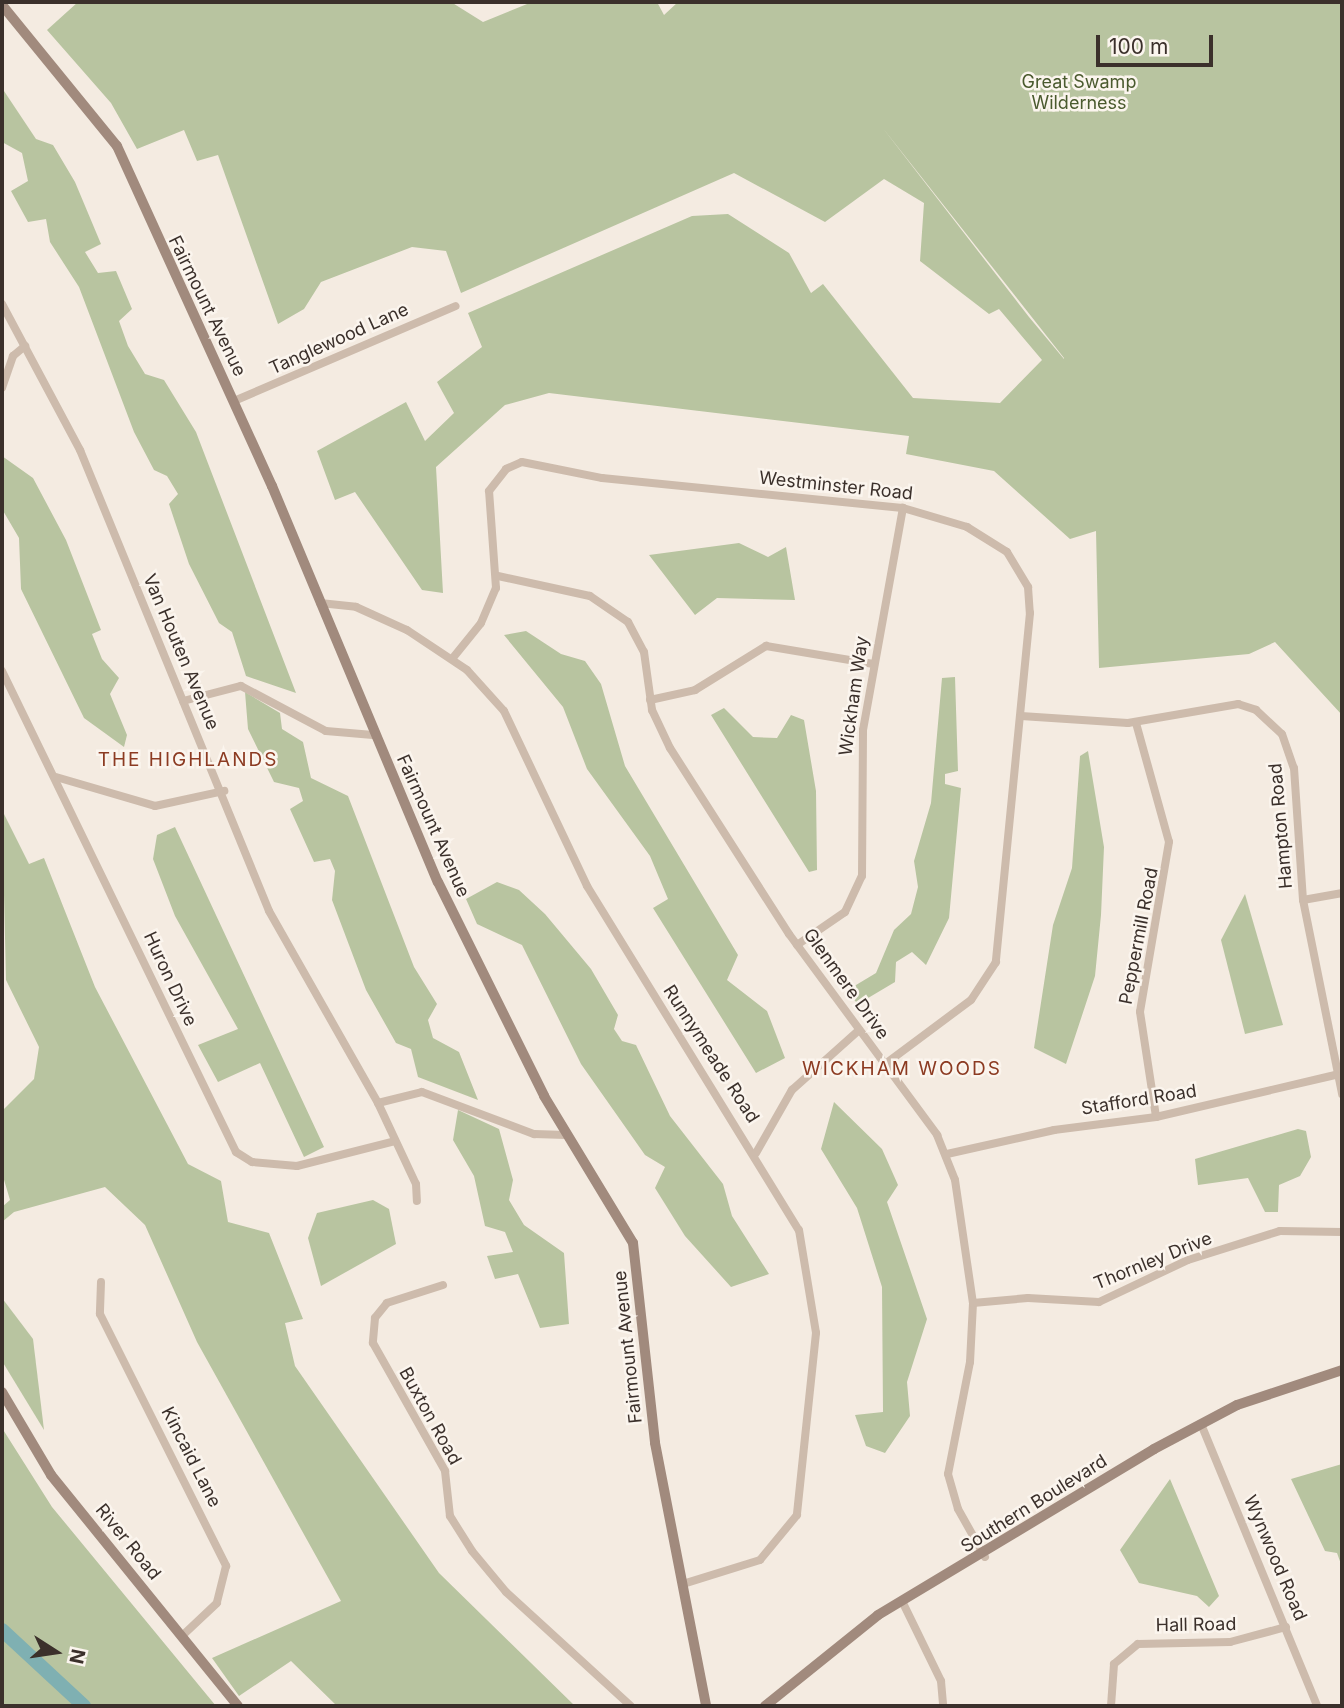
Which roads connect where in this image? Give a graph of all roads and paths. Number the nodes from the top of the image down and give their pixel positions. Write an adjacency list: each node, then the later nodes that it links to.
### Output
1 (2, 5): 6 (main road, Fairmount Avenue)
2 (2, 304): 4 (street, Van Houten Avenue)
3 (456, 306): 6 (street, Tanglewood Lane)
4 (25, 346): 5 (street); 14 (street, Van Houten Avenue)
5 (2, 388)
6 (234, 401): 9 (main road, Fairmount Avenue)
7 (903, 508): 8 (street, Westminster Road); 11 (street, Wickham Way); 15 (street, Westminster Road)
8 (498, 576): 10 (street, Westminster Road); 13 (street, Glenmere Drive)
9 (320, 603): 10 (street, Runnymeade Road); 17 (main road, Fairmount Avenue)
10 (452, 659): 31 (street, Runnymeade Road)
11 (874, 664): 13 (street); 22 (street, Wickham Way)
12 (2, 671): 18 (street, Huron Drive)
13 (650, 700): 22 (street, Glenmere Drive)
14 (183, 701): 17 (street); 19 (street, Van Houten Avenue)
15 (1021, 716): 16 (street, Hampton Road); 24 (street, Westminster Road)
16 (1136, 723): 21 (street, Hampton Road); 28 (street, Peppermill Road)
17 (373, 735): 29 (main road, Fairmount Avenue)
18 (56, 776): 19 (street); 30 (street, Huron Drive)
19 (224, 791): 27 (street, Van Houten Avenue)
20 (1342, 893): 21 (street, Hampton Road)
21 (1303, 900): 25 (street)
22 (797, 945): 23 (street, Glenmere Drive)
23 (859, 1030): 24 (street, Glenmere Drive); 31 (street)
24 (884, 1063): 32 (street, Glenmere Drive)
25 (1335, 1075): 26 (street); 28 (street, Stafford Road)
26 (1342, 1094)
27 (378, 1103): 29 (street); 30 (street, Van Houten Avenue)
28 (1157, 1117): 32 (street, Stafford Road)
29 (566, 1135): 42 (main road, Fairmount Avenue)
30 (395, 1141): 33 (street, Van Houten Avenue)
31 (756, 1153): 42 (street, Runnymeade Road)
32 (947, 1154): 37 (street, Glenmere Drive)
33 (417, 1201)
34 (1342, 1232): 37 (street, Thornley Drive)
35 (101, 1282): 45 (street, Kincaid Lane)
36 (443, 1285): 47 (street, Buxton Road)
37 (973, 1303): 41 (street, Glenmere Drive)
38 (1342, 1370): 40 (main road, Southern Boulevard)
39 (2, 1392): 45 (main road, River Road)
40 (1201, 1424): 41 (main road, Southern Boulevard); 44 (street, Wynwood Road)
41 (985, 1557): 43 (main road, Southern Boulevard)
42 (686, 1583): 48 (main road, Fairmount Avenue)
43 (902, 1601): 49 (main road, Southern Boulevard); 50 (street)
44 (1286, 1627): 51 (street, Hall Road); 52 (street, Wynwood Road)
45 (182, 1636): 46 (main road, River Road)
46 (238, 1706)
47 (631, 1706)
48 (706, 1706)
49 (765, 1706)
50 (943, 1706)
51 (1111, 1706)
52 (1317, 1706)

